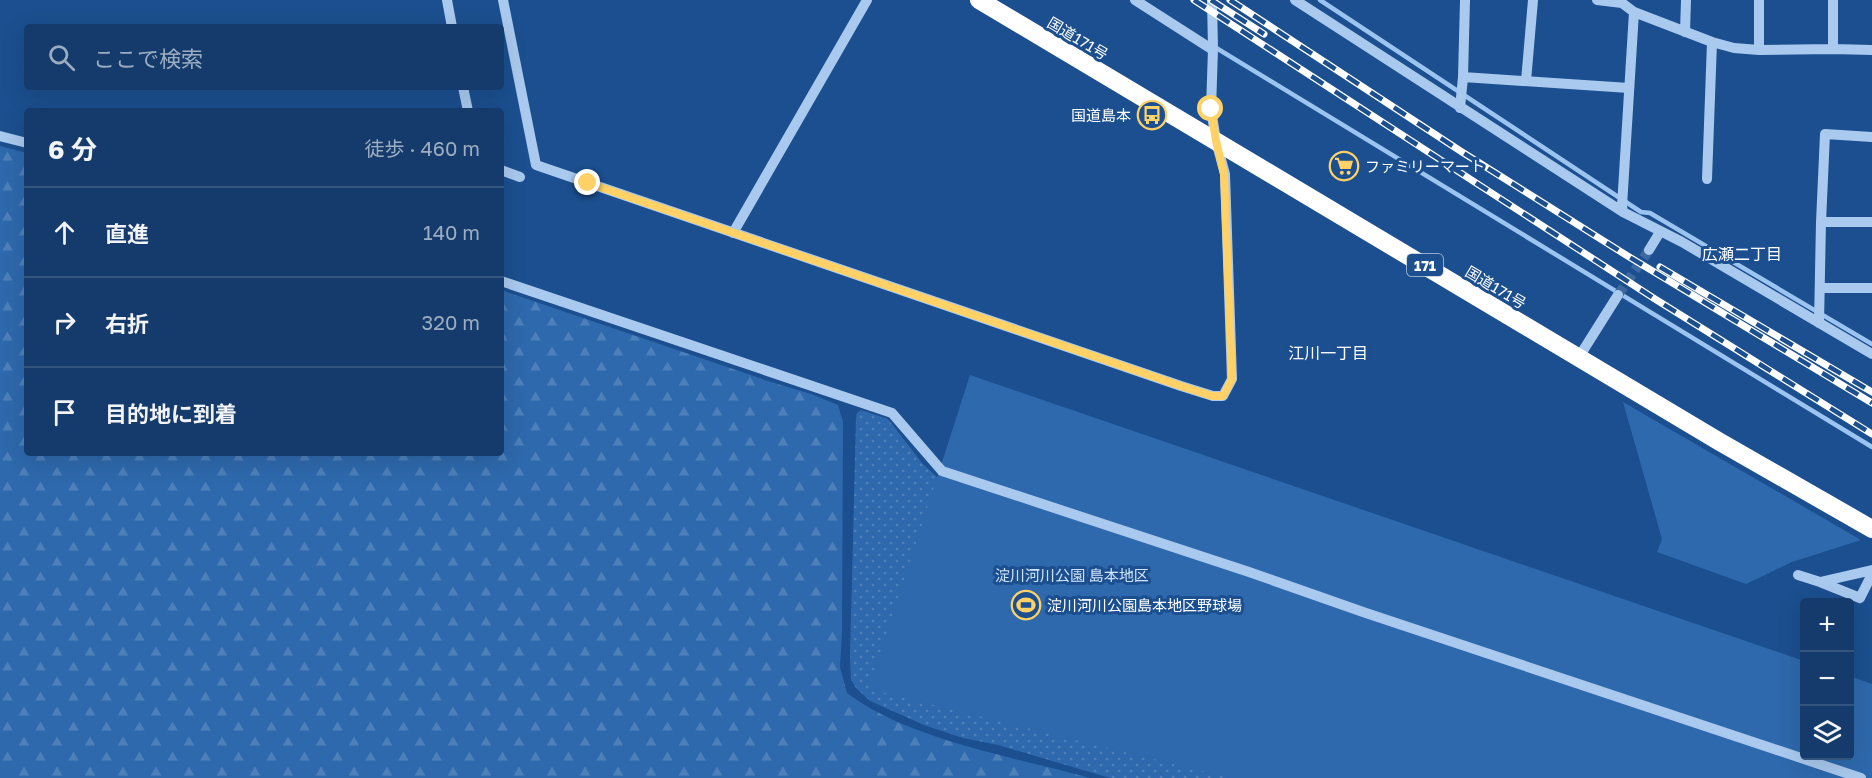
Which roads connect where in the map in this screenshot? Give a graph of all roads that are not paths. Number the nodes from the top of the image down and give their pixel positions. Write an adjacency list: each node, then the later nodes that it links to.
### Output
1 (447, 0): 16 (street)
2 (503, 0): 40 (street)
3 (867, 0): 40 (street)
4 (979, 0): 31 (highway, 国道171号 / 171)
5 (1135, 0): 19 (street)
6 (1212, 0): 19 (street)
7 (1295, 0): 27 (street)
8 (1465, 0): 24 (street)
9 (1533, 0): 23 (street)
10 (1596, 0): 14 (street)
11 (1686, 0): 17 (street)
12 (1759, 0): 21 (street)
13 (1833, 0): 20 (street)
14 (1622, 2): 15 (street)
15 (1634, 12): 17 (street); 25 (street)
16 (451, 24)
17 (1686, 32): 18 (street)
18 (1712, 42): 21 (street); 35 (street)
19 (1213, 46): 31 (street)
20 (1833, 49): 21 (street); 22 (street)
21 (1759, 50)
22 (1872, 50)
23 (1526, 81): 24 (street); 25 (street)
24 (1462, 82): 27 (street)
25 (1629, 88): 36 (street)
26 (464, 90): 28 (street)
27 (1460, 103): 36 (street)
28 (467, 108)
29 (0, 136): 32 (street)
30 (1872, 137): 37 (street)
31 (1216, 141): 40 (street); 48 (highway, 国道171号 / 171)
32 (24, 142)
33 (504, 171): 34 (street)
34 (520, 177)
35 (1707, 179)
36 (1622, 209): 39 (street)
37 (1821, 222): 38 (street); 43 (street)
38 (1872, 222)
39 (1660, 232): 41 (street); 46 (street)
40 (733, 233)
41 (1649, 250)
42 (504, 281): 53 (street)
43 (1820, 288): 44 (street); 46 (street)
44 (1872, 288)
45 (1618, 295): 48 (street)
46 (1819, 321): 47 (street)
47 (1872, 354)
48 (1579, 357): 49 (highway, 国道171号 / 171)
49 (1872, 530)
50 (1872, 572): 52 (street); 52 (street)
51 (1798, 575): 52 (street)
52 (1820, 582)
53 (1861, 778)

